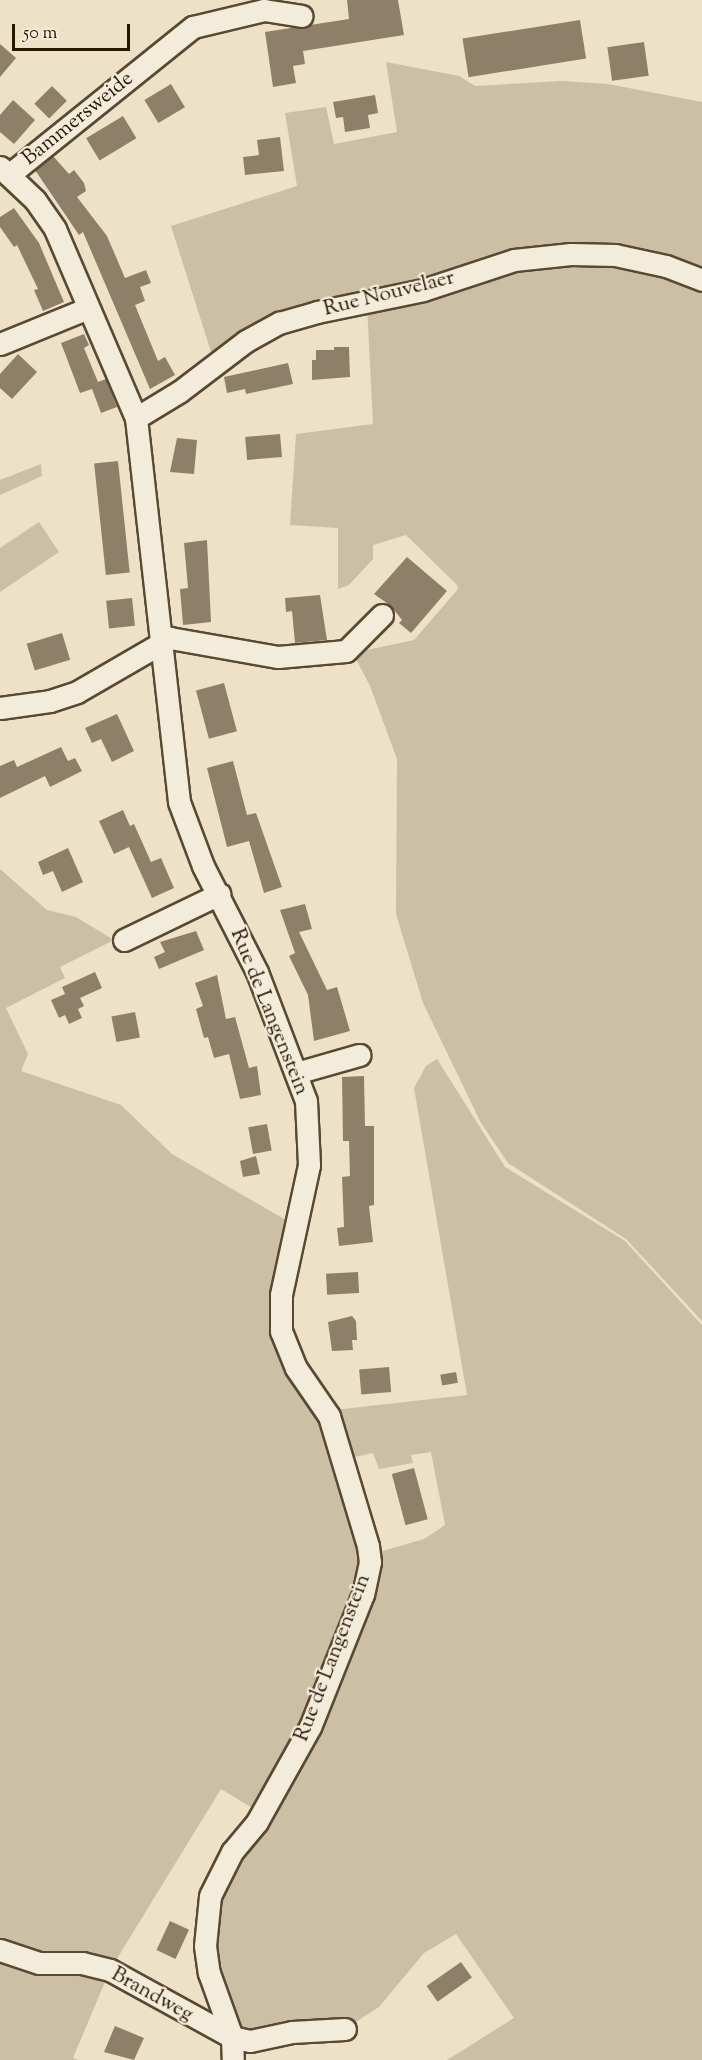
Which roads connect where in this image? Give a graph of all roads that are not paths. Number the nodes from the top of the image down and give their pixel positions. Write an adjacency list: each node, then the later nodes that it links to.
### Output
1 (302, 16): 2 (street, Bammersweide)
2 (5, 170): 4 (street)
3 (702, 280): 6 (street, Rue Nouvelaer)
4 (88, 308): 5 (street); 6 (street)
5 (0, 345)
6 (135, 418): 8 (street)
7 (382, 615): 8 (street)
8 (161, 640): 9 (street); 10 (street, Rue de Langenstein)
9 (0, 708)
10 (219, 894): 11 (street); 13 (street, Rue de Langenstein)
11 (124, 940)
12 (359, 1055): 13 (street)
13 (296, 1073): 16 (street, Rue de Langenstein)
14 (0, 1950): 16 (street, Brandweg)
15 (345, 2029): 16 (street)
16 (232, 2037): 17 (street, Rue de Langenstein)
17 (232, 2060)

